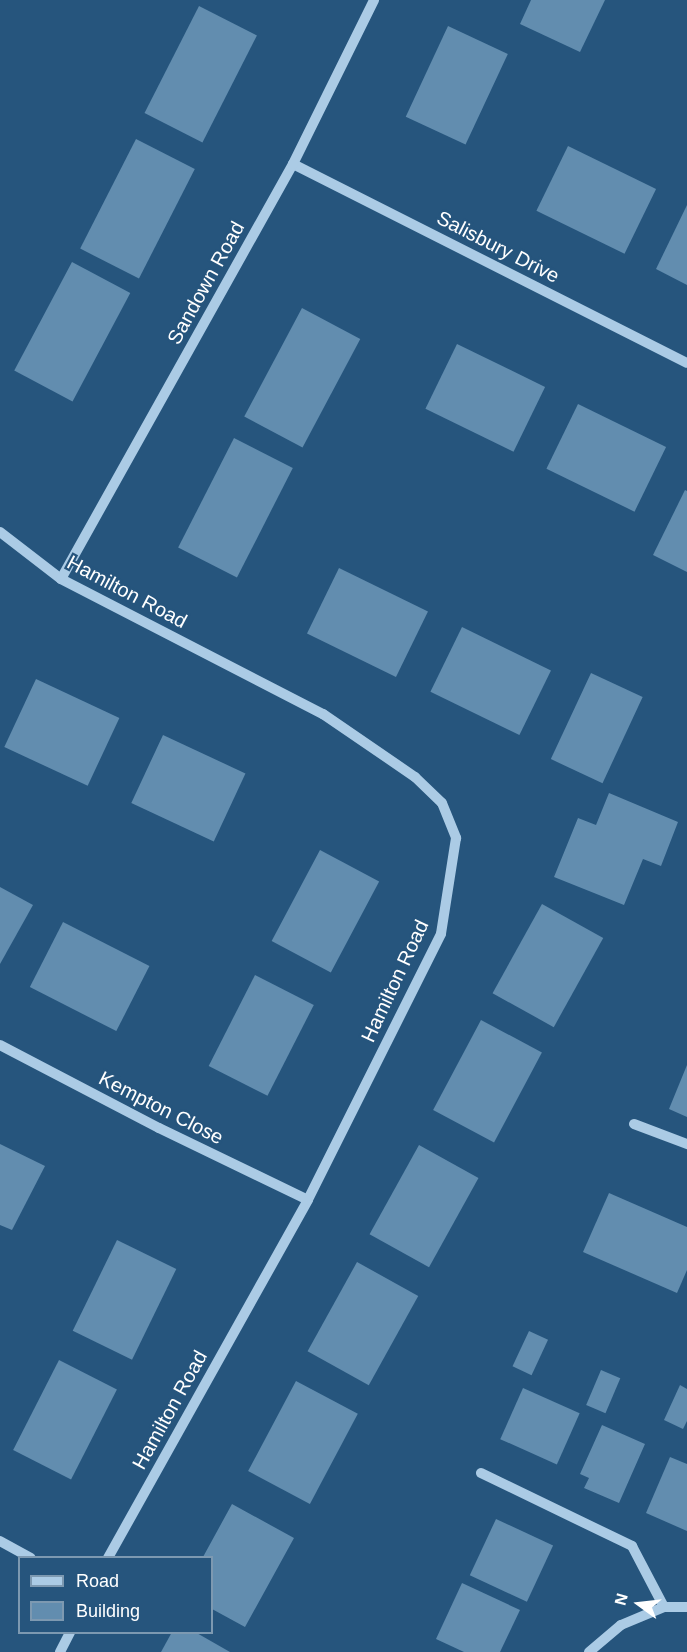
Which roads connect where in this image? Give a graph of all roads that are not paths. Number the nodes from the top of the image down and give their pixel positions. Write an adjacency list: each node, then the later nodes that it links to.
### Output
1 (374, 0): 2 (street, Sandown Road)
2 (293, 164): 3 (street, Salisbury Drive); 5 (street, Sandown Road)
3 (687, 363)
4 (0, 532): 5 (street, Hamilton Road)
5 (61, 579): 9 (street, Hamilton Road)
6 (0, 1045): 9 (street, Kempton Close)
7 (634, 1124): 8 (street)
8 (687, 1144)
9 (308, 1200): 13 (street, Hamilton Road)
10 (480, 1473): 14 (street)
11 (0, 1541): 12 (street)
12 (29, 1556)
13 (109, 1556)
14 (664, 1607): 15 (street); 18 (street)
15 (687, 1607)
16 (68, 1634): 17 (street)
17 (60, 1652)
18 (589, 1652)

